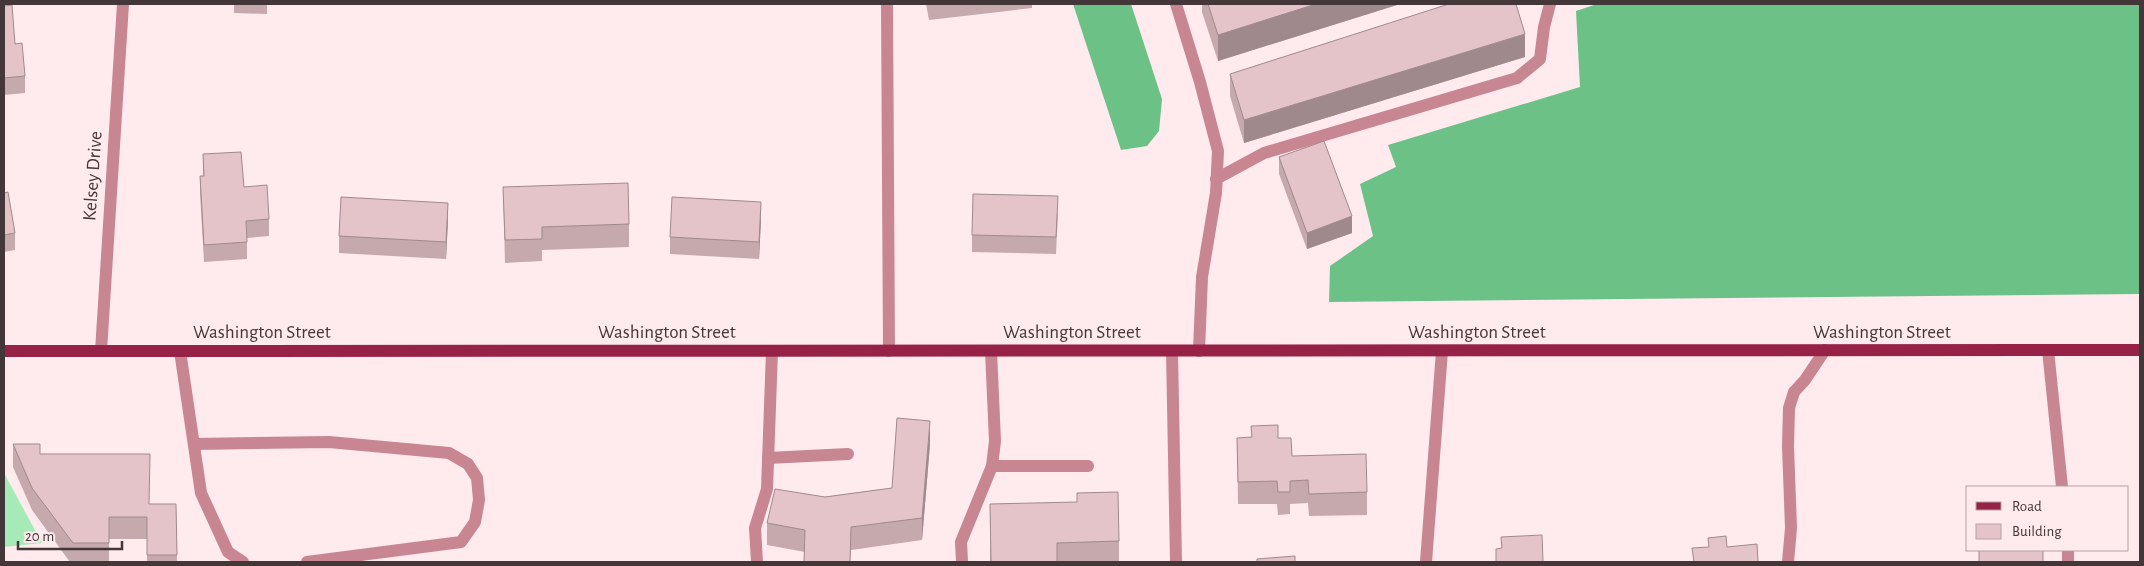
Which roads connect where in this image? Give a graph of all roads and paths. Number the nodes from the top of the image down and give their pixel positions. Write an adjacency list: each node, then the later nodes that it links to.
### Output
1 (123, 4): 11 (street, Kelsey Drive)
2 (888, 4): 14 (street)
3 (1176, 4): 5 (street)
4 (1550, 4): 5 (street)
5 (1216, 179): 17 (street)
6 (1442, 350): 7 (main road, Washington Street); 17 (main road, Washington Street); 29 (street)
7 (1825, 350): 8 (main road, Washington Street); 30 (street)
8 (2048, 350): 9 (main road, Washington Street); 23 (street)
9 (2140, 350)
10 (4, 351): 11 (main road, Washington Street)
11 (101, 351): 12 (main road, Washington Street)
12 (180, 351): 13 (main road, Washington Street); 18 (street)
13 (772, 351): 14 (main road, Washington Street); 20 (street)
14 (889, 351): 15 (main road, Washington Street)
15 (991, 351): 16 (main road, Washington Street); 21 (street)
16 (1172, 351): 17 (main road, Washington Street); 28 (street)
17 (1199, 351)
18 (194, 444): 24 (street); 25 (street)
19 (848, 454): 20 (street)
20 (768, 458): 26 (street)
21 (992, 466): 22 (street); 27 (street)
22 (1088, 466)
23 (2062, 486)
24 (243, 562)
25 (307, 562)
26 (757, 562)
27 (962, 562)
28 (1176, 562)
29 (1426, 562)
30 (1788, 562)

